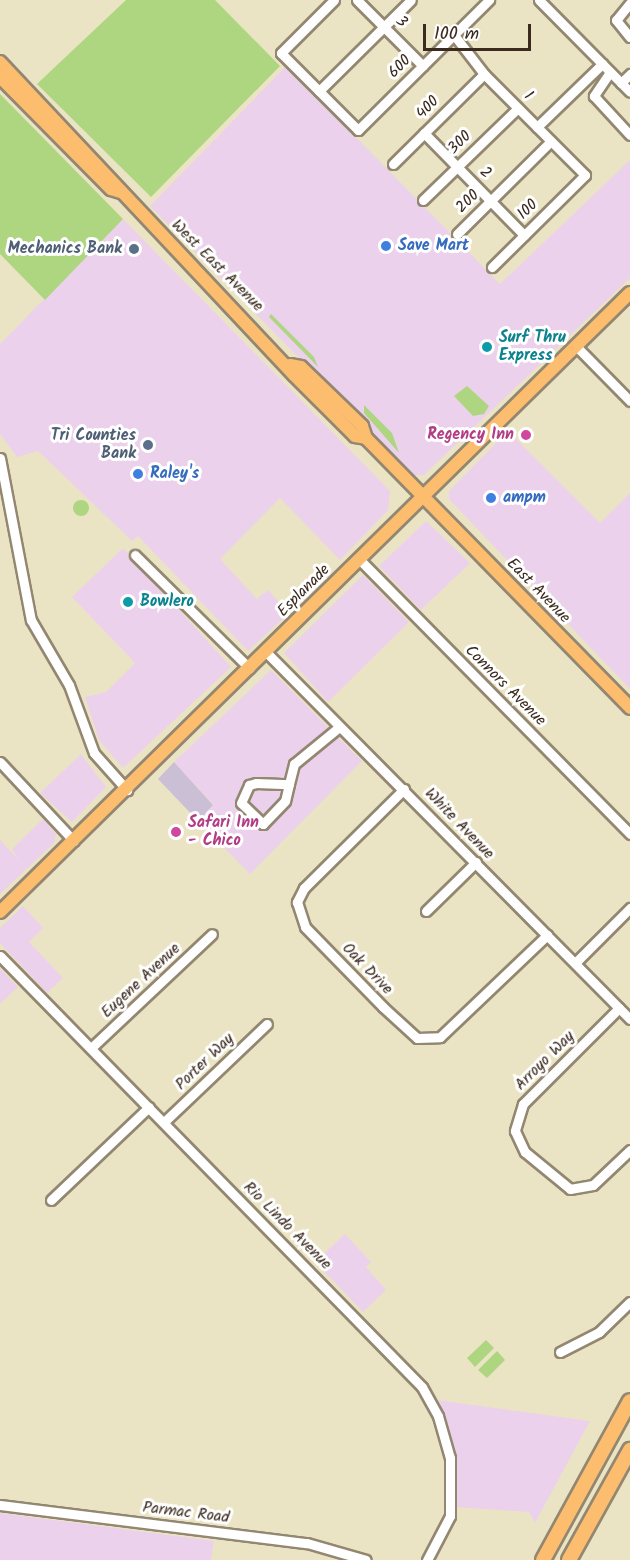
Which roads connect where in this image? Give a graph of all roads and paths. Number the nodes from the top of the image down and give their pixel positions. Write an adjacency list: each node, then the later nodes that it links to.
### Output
1 (334, 0): 18 (street)
2 (357, 0): 7 (street, 3)
3 (411, 0): 7 (street)
4 (489, 0): 8 (street, 600)
5 (541, 0): 11 (street)
6 (630, 3): 9 (street)
7 (384, 27): 12 (street, 3); 18 (street)
8 (454, 35): 12 (street, 600); 14 (street, 1)
9 (630, 37)
10 (0, 62): 28 (main road, West East Avenue)
11 (602, 64): 13 (street); 21 (street)
12 (423, 66): 18 (street, 600)
13 (610, 72): 17 (street); 23 (street)
14 (484, 74): 20 (street, 1); 22 (street, 400)
15 (630, 74): 17 (street)
16 (0, 77): 28 (main road, West East Avenue)
17 (621, 83): 19 (street)
18 (319, 91)
19 (630, 92)
20 (518, 108): 21 (street, 1); 26 (street, 300)
21 (537, 127): 24 (street, 1)
22 (424, 134): 25 (street, 400); 26 (street, 2)
23 (630, 135)
24 (551, 141): 27 (street, 1); 30 (street, 200)
25 (393, 164)
26 (457, 167): 29 (street, 300); 30 (street, 2)
27 (585, 175): 32 (street, 100)
28 (121, 192): 39 (main road, West East Avenue)
29 (423, 200)
30 (491, 201): 31 (street, 200); 32 (street, 2)
31 (457, 234)
32 (524, 235): 33 (street, 100)
33 (492, 267)
34 (630, 293): 35 (main road, Esplanade)
35 (576, 346): 36 (street); 39 (main road, Esplanade)
36 (630, 401)
37 (0, 458): 38 (street)
38 (2, 470): 49 (street)
39 (423, 497): 41 (main road, Esplanade); 44 (main road, East Avenue)
40 (135, 555): 43 (street)
41 (360, 560): 42 (main road, Esplanade); 50 (street, Connors Avenue)
42 (266, 652): 43 (main road, Esplanade); 45 (street, White Avenue)
43 (249, 669): 49 (main road, Esplanade)
44 (630, 708)
45 (339, 727): 47 (street); 48 (street, White Avenue)
46 (0, 762): 51 (street)
47 (289, 784): 47 (street)
48 (404, 789): 52 (street, White Avenue); 57 (street, Oak Drive)
49 (127, 790): 51 (main road, Esplanade)
50 (630, 834)
51 (74, 841): 55 (main road, Esplanade)
52 (476, 862): 54 (street); 57 (street, White Avenue)
53 (630, 908): 59 (street)
54 (426, 911)
55 (0, 912)
56 (212, 934): 63 (street, Eugene Avenue)
57 (546, 935): 59 (street, White Avenue)
58 (0, 956): 63 (street, Rio Lindo Avenue)
59 (574, 963): 60 (street, White Avenue)
60 (619, 1008): 61 (street, White Avenue); 66 (street, Arroyo Way)
61 (630, 1019)
62 (267, 1024): 65 (street, Porter Way)
63 (91, 1048): 64 (street, Rio Lindo Avenue)
64 (149, 1107): 65 (street, Rio Lindo Avenue); 67 (street)
65 (164, 1122): 74 (street, Rio Lindo Avenue)
66 (630, 1150)
67 (51, 1200)
68 (630, 1302): 69 (street)
69 (560, 1352)
70 (630, 1401): 75 (highway)
71 (630, 1450): 76 (highway)
72 (0, 1505): 73 (street, Parmac Road)
73 (366, 1560)
74 (427, 1560)
75 (543, 1560)
76 (569, 1560)

